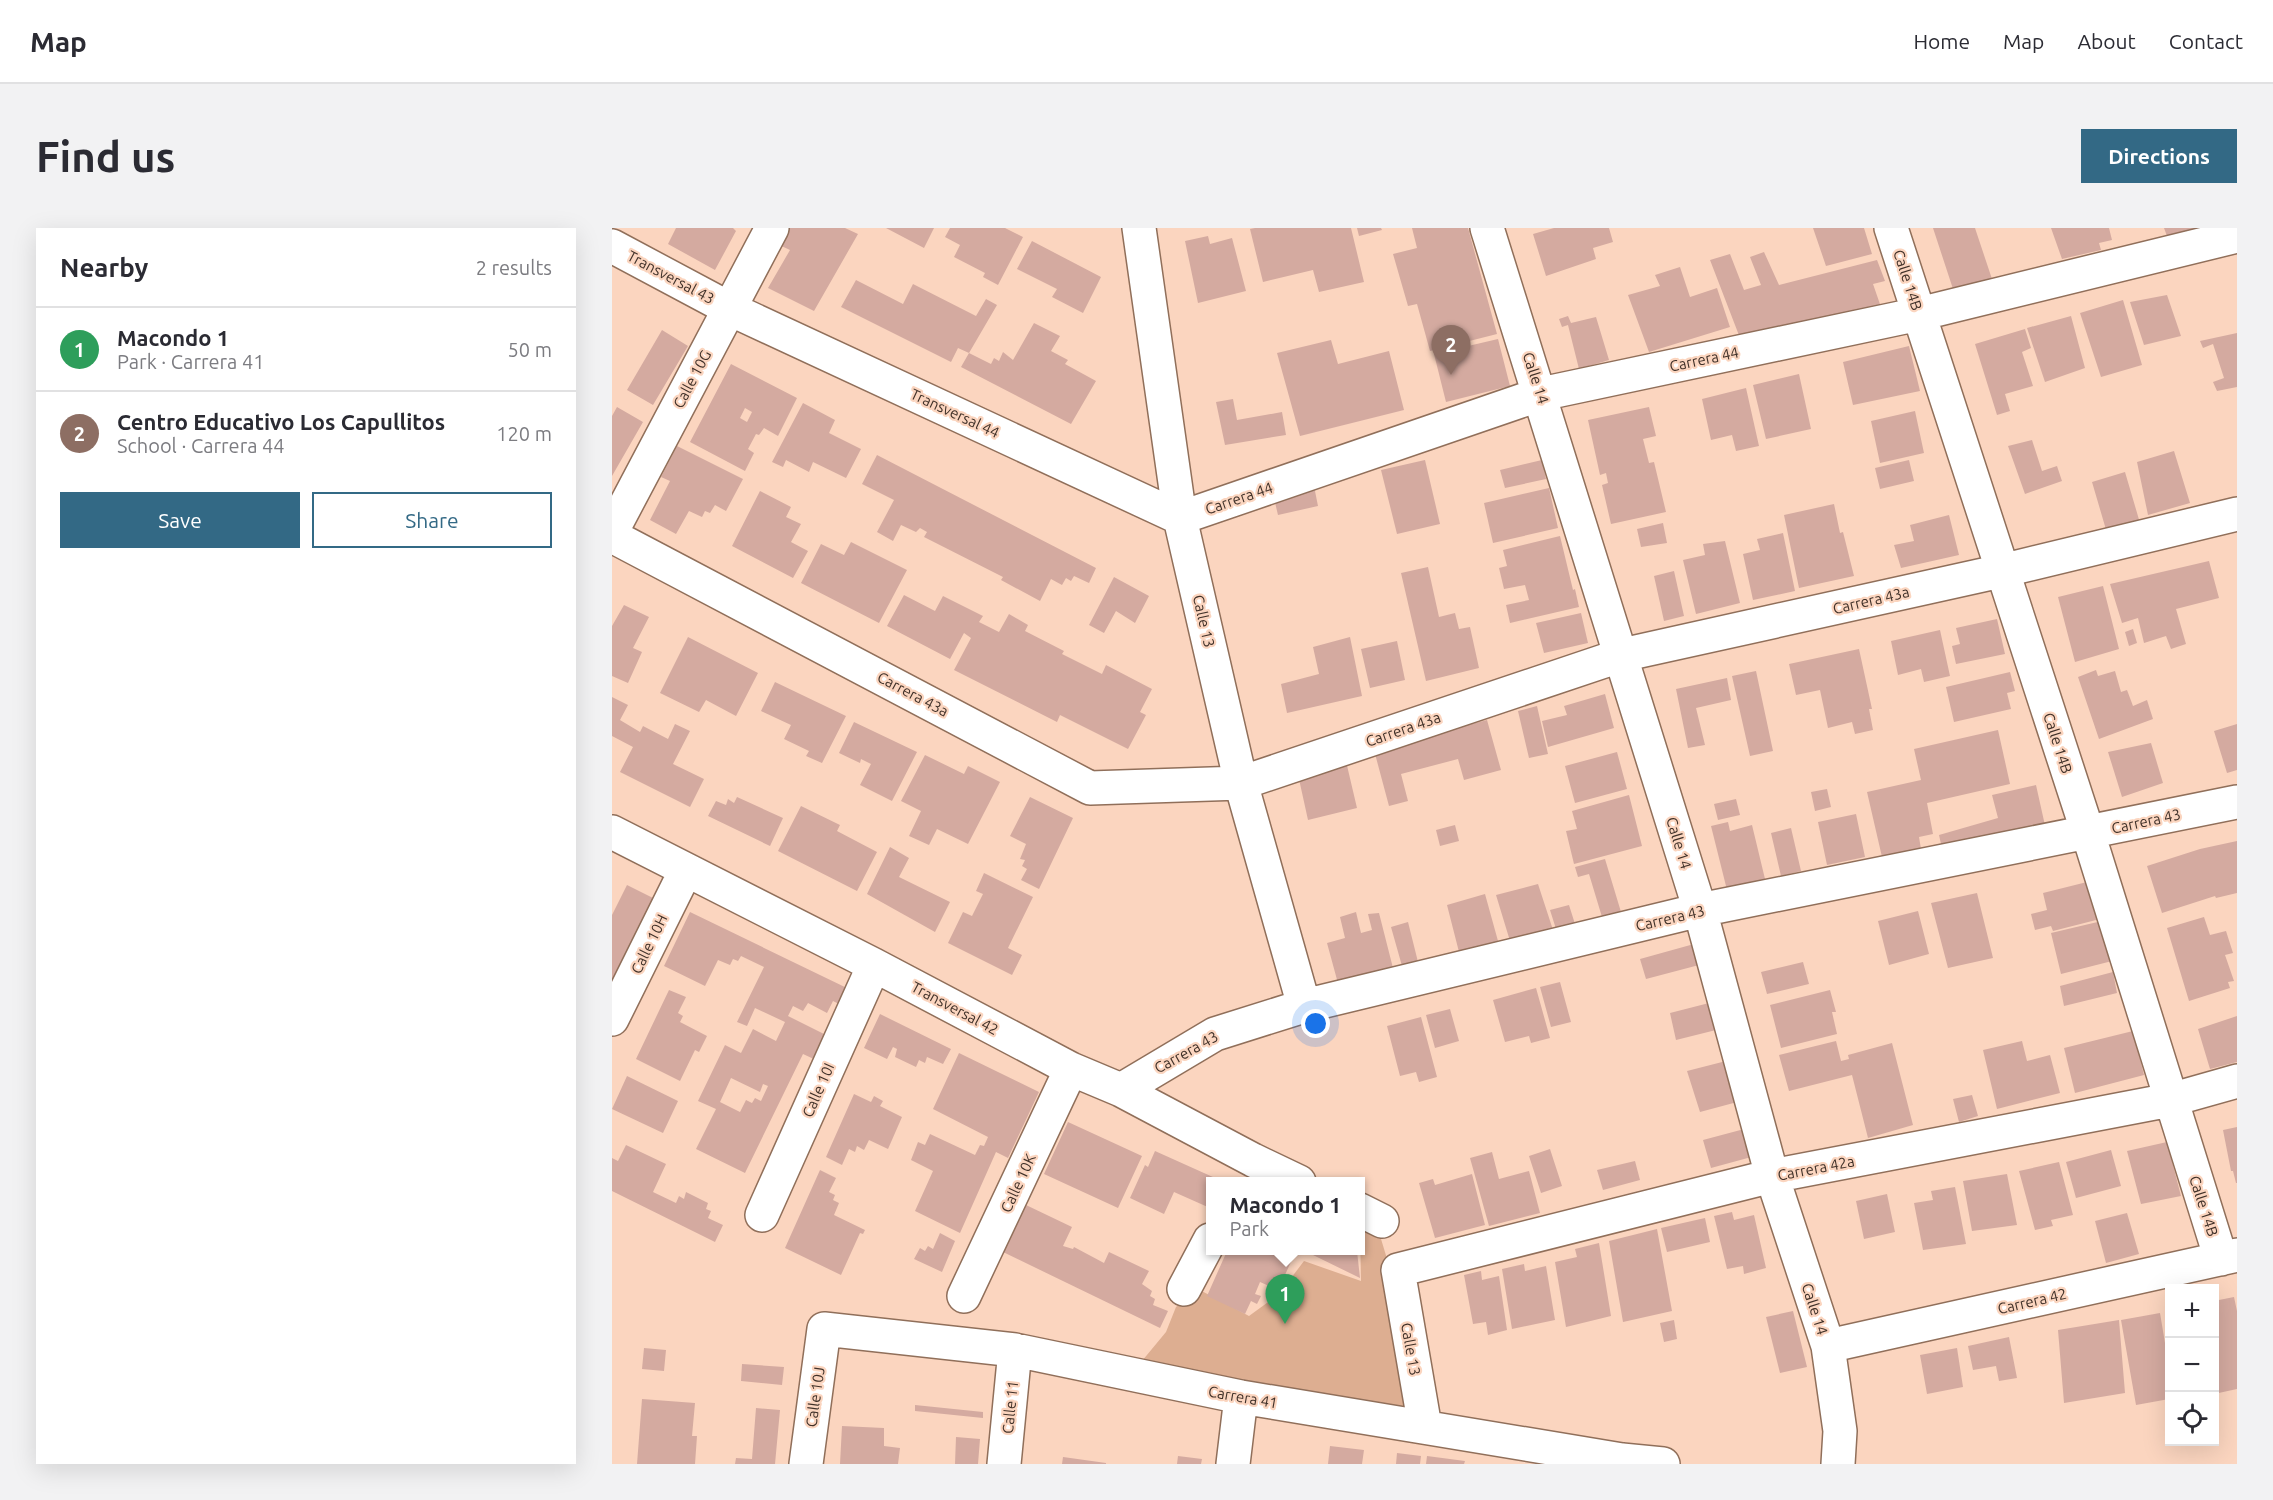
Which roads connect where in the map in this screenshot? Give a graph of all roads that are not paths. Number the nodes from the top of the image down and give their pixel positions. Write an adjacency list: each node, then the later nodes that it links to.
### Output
1 (772, 228): 7 (street, Calle 10G)
2 (1487, 228): 9 (street, Calle 14)
3 (1891, 228): 8 (street, Calle 14B)
4 (1142, 230): 11 (street, Calle 13)
5 (2237, 236): 8 (street, Carrera 44)
6 (612, 246): 7 (street, Transversal 43)
7 (730, 309): 11 (street, Transversal 44); 12 (street, Calle 10G)
8 (1919, 314): 9 (street, Carrera 44); 14 (street, Calle 14B)
9 (1541, 394): 11 (street, Carrera 44); 15 (street, Calle 14)
10 (2237, 514): 14 (street, Carrera 43a)
11 (1180, 518): 16 (street, Calle 13)
12 (612, 531)
13 (612, 536): 16 (street, Carrera 43a)
14 (2001, 571): 15 (street, Carrera 43a); 19 (street, Calle 14B)
15 (1622, 655): 16 (street, Carrera 43a); 21 (street, Calle 14)
16 (1241, 783): 23 (street, Calle 13)
17 (2237, 802): 19 (street, Carrera 43)
18 (612, 832): 20 (street, Transversal 42)
19 (2088, 833): 21 (street, Carrera 43); 28 (street, Calle 14B)
20 (686, 870): 22 (street, Transversal 42); 24 (street, Calle 10H)
21 (1700, 910): 23 (street, Carrera 43); 30 (street, Calle 14)
22 (874, 965): 25 (street, Transversal 42); 32 (street, Calle 10I)
23 (1304, 1006): 27 (street, Carrera 43)
24 (612, 1019)
25 (1071, 1069): 27 (street, Transversal 42); 37 (street, Calle 10K)
26 (2237, 1081): 28 (street, Carrera 42a)
27 (1121, 1090): 29 (street, Transversal 42)
28 (2170, 1100): 30 (street, Carrera 42a); 34 (street, Calle 14B)
29 (1247, 1171): 31 (street, Transversal 42)
30 (1772, 1176): 35 (street, Carrera 42a); 39 (street, Calle 14)
31 (1275, 1177)
32 (762, 1215)
33 (1206, 1248): 36 (street)
34 (2229, 1257): 39 (street, Carrera 42)
35 (1398, 1270): 42 (street, Calle 13)
36 (1184, 1289)
37 (964, 1296)
38 (824, 1329): 40 (street, Carrera 41); 44 (street, Calle 10J)
39 (1828, 1347): 48 (street, Calle 14)
40 (1016, 1350): 41 (street, Carrera 41); 45 (street, Calle 11)
41 (1241, 1397): 42 (street, Carrera 41); 46 (street)
42 (1425, 1427): 43 (street, Carrera 41)
43 (1622, 1462): 47 (street, Carrera 41)
44 (806, 1464)
45 (1004, 1464)
46 (1233, 1464)
47 (1663, 1464)
48 (1838, 1464)

